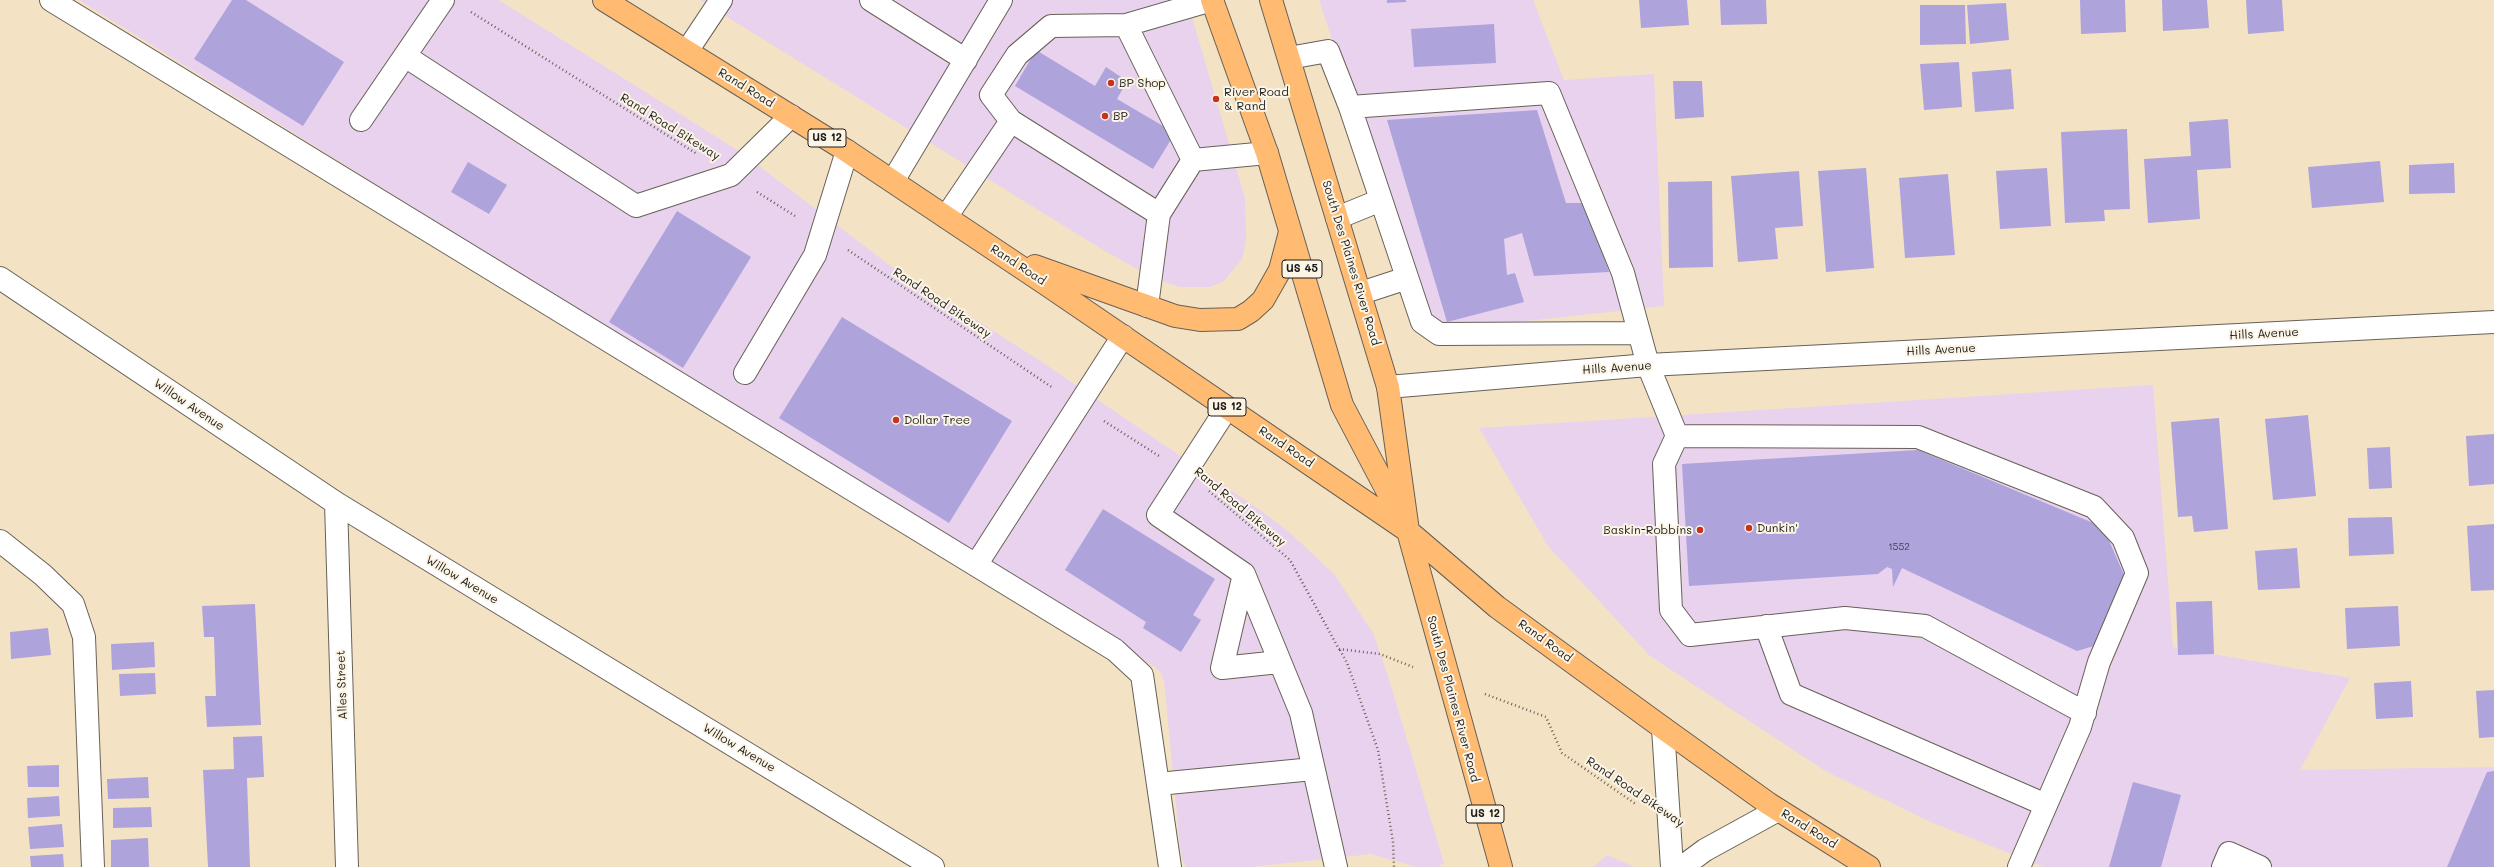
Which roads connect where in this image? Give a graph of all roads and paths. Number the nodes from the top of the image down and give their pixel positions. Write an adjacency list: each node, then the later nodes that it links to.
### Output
1 (51, 0): 48 (street)
2 (443, 0): 12 (street)
3 (604, 0): 11 (main road, Rand Road / US 12)
4 (721, 0): 11 (street)
5 (871, 0): 14 (street)
6 (1001, 0): 14 (street)
7 (1212, 0): 10 (street); 20 (main road, South Des Plaines River Road / US 45)
8 (1271, 0): 13 (main road, South Des Plaines River Road)
9 (464, 8): 22 (path, Rand Road Bikeway)
10 (1126, 25): 18 (street); 21 (street)
11 (687, 51): 16 (main road, Rand Road / US 12)
12 (405, 56): 17 (street); 22 (street)
13 (1289, 58): 15 (street); 27 (main road, South Des Plaines River Road)
14 (966, 60): 23 (street)
15 (1350, 107): 24 (street); 36 (street)
16 (791, 116): 19 (main road, Rand Road / US 12); 22 (street)
17 (362, 120)
18 (1010, 121): 25 (street); 26 (street)
19 (847, 151): 23 (main road, Rand Road / US 12); 29 (street)
20 (1267, 153): 21 (street); 28 (main road, South Des Plaines River Road / US 45)
21 (1192, 160): 25 (street)
22 (731, 175): 29 (path, Rand Road Bikeway)
23 (893, 181): 26 (main road, Rand Road / US 12)
24 (1381, 200): 27 (street); 32 (street)
25 (1159, 214): 34 (street)
26 (946, 217): 30 (main road, Rand Road / US 12)
27 (1337, 218): 33 (main road, South Des Plaines River Road)
28 (1290, 232): 34 (main road); 46 (main road, South Des Plaines River Road / US 45)
29 (822, 233): 39 (street); 41 (path, Rand Road Bikeway)
30 (1002, 255): 34 (main road); 37 (main road, Rand Road / US 12)
31 (0, 278): 45 (street, Willow Avenue)
32 (1407, 278): 33 (street); 36 (street)
33 (1361, 293): 40 (main road, South Des Plaines River Road)
34 (1147, 306)
35 (2494, 322): 38 (street, Hills Avenue)
36 (1639, 333): 38 (street)
37 (1123, 336): 41 (street); 42 (main road, Rand Road / US 12)
38 (1648, 365): 40 (street, Hills Avenue); 43 (street)
39 (745, 373)
40 (1388, 387): 46 (main road, South Des Plaines River Road)
41 (1079, 405): 44 (path, Rand Road Bikeway); 48 (street)
42 (1228, 408): 44 (street); 46 (main road, Rand Road / US 12)
43 (1677, 436): 50 (street); 54 (street)
44 (1186, 473): 49 (street); 51 (path, Rand Road Bikeway)
45 (336, 503): 63 (street, Alles Street); 64 (street, Willow Avenue)
46 (1408, 531): 56 (main road, Rand Road); 68 (main road, South Des Plaines River Road / US 12)
47 (0, 541): 62 (street)
48 (976, 565): 58 (street)
49 (1244, 574): 53 (street); 53 (street)
50 (1766, 626): 54 (street); 59 (street)
51 (1339, 649): 52 (path); 67 (path, Rand Road Bikeway)
52 (1380, 654)
53 (1279, 662): 57 (street)
54 (2085, 713): 59 (street)
55 (1546, 717): 61 (path, Rand Road Bikeway)
56 (1663, 728): 60 (main road, Rand Road); 61 (street)
57 (1313, 769): 58 (street); 66 (street)
58 (1158, 784): 65 (street)
59 (2046, 805): 72 (street)
60 (1778, 810): 70 (street); 71 (main road, Rand Road)
61 (1669, 826): 69 (street)
62 (93, 867)
63 (347, 867)
64 (933, 867)
65 (1170, 867)
66 (1336, 867)
67 (1394, 867)
68 (1500, 867)
69 (1672, 867)
70 (1682, 867)
71 (1869, 867)
72 (2019, 867)
73 (2223, 867): 74 (street)
74 (2260, 867)

